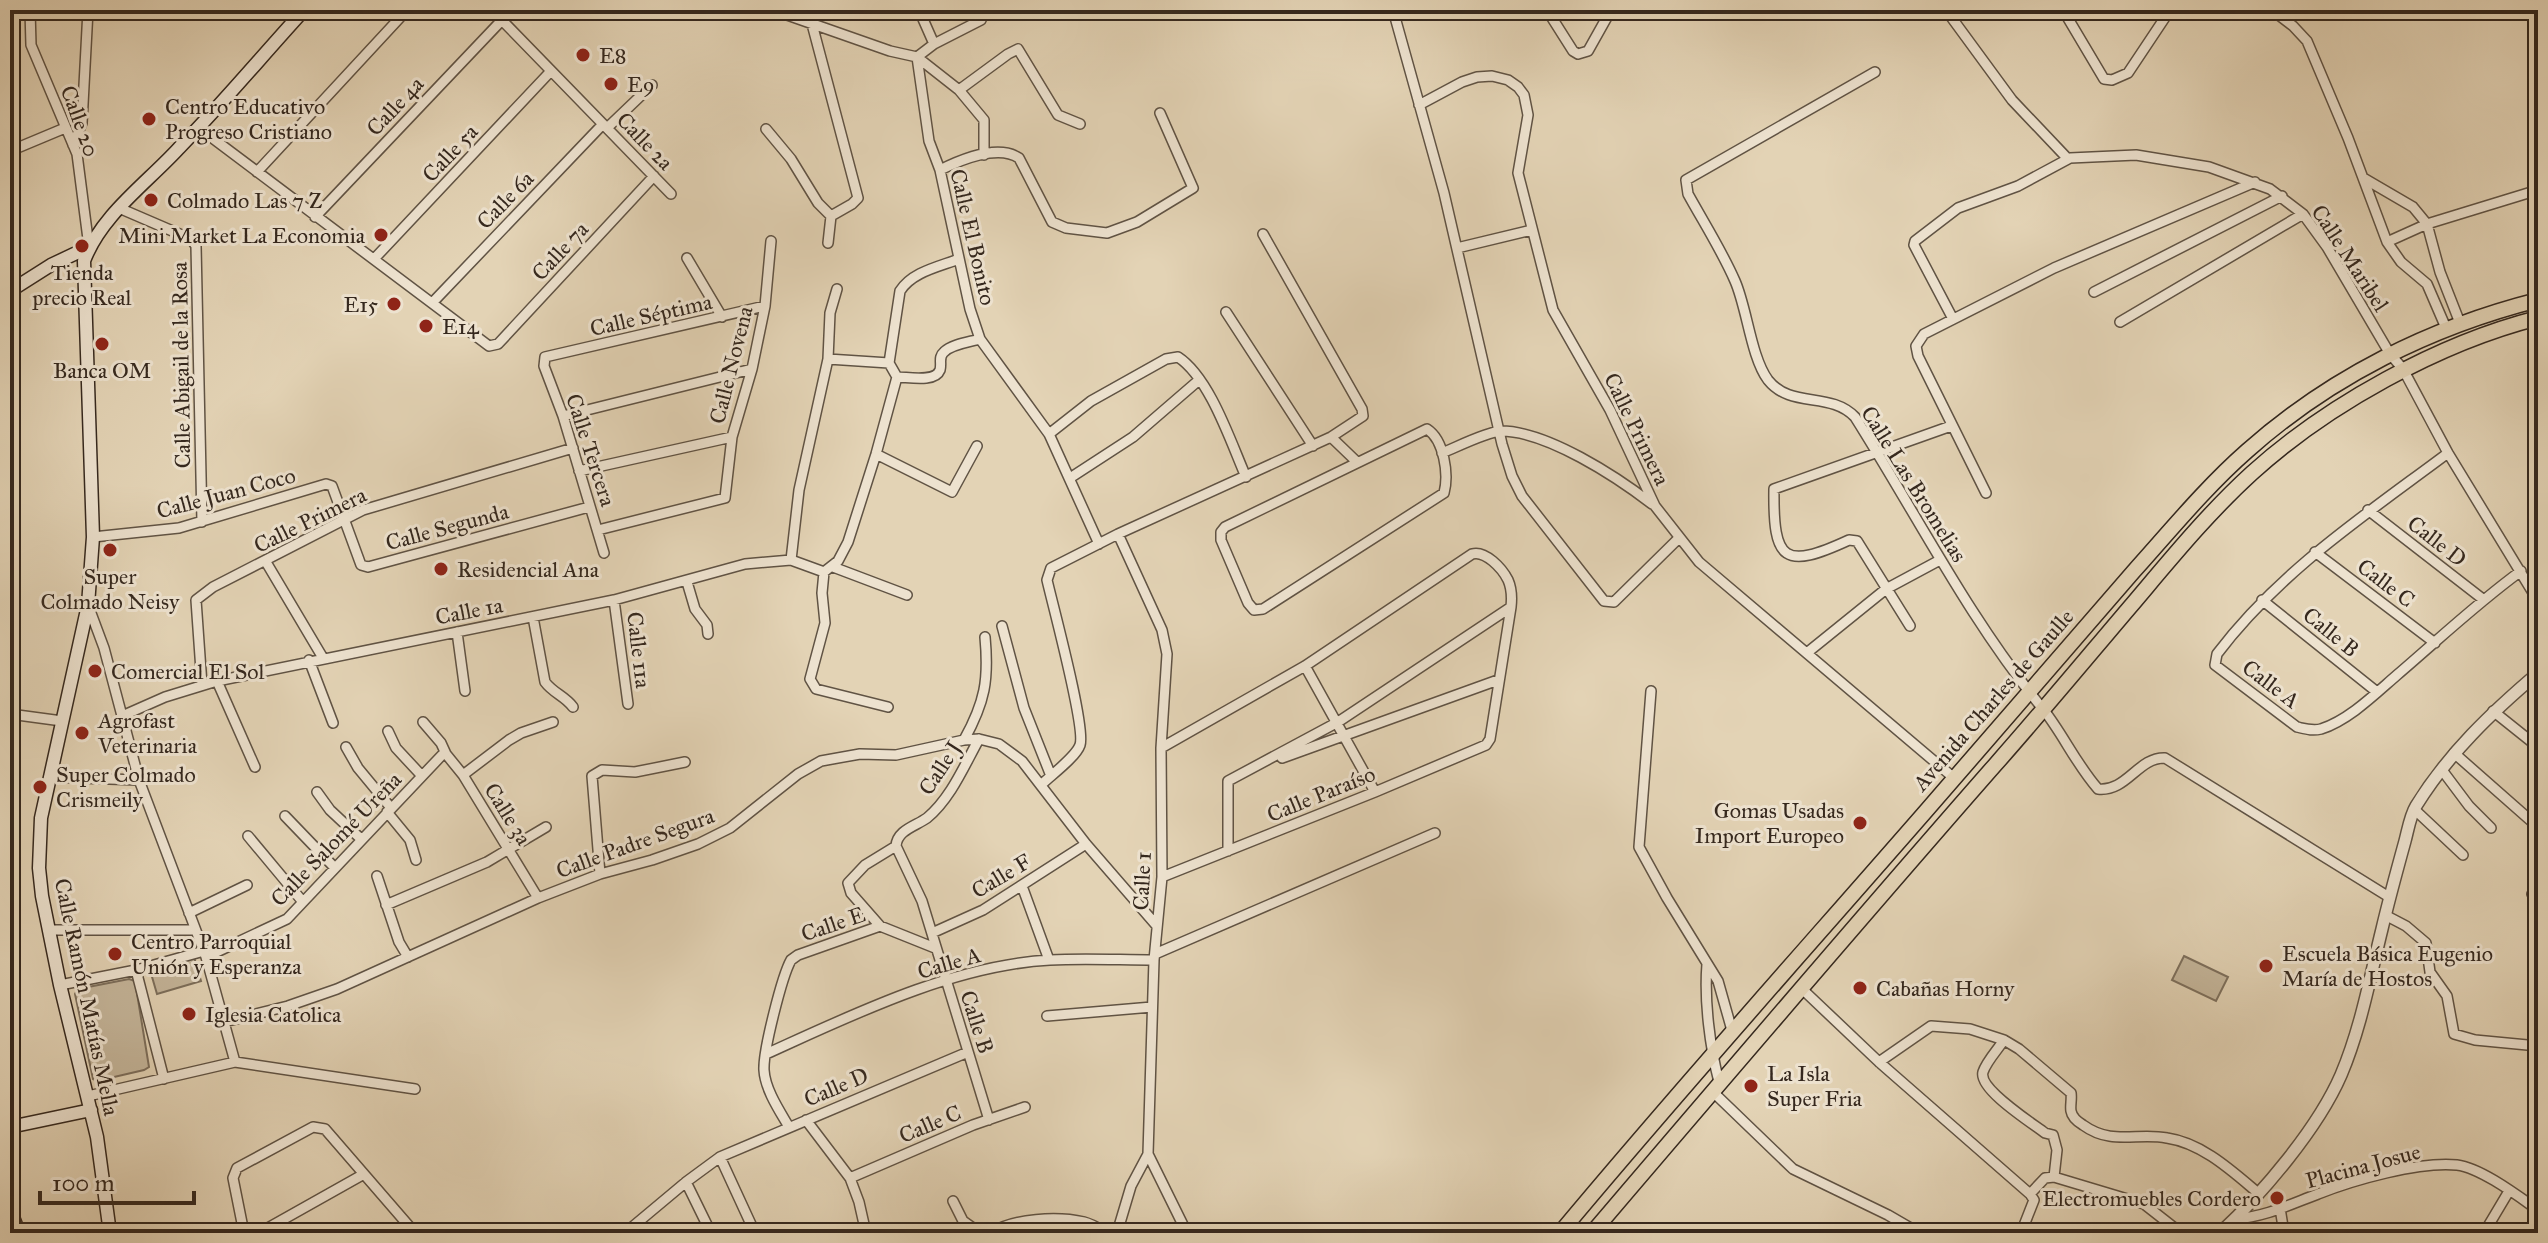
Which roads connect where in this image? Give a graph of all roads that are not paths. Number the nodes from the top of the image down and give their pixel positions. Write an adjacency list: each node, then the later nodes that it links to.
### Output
1 (30, 10): 28 (street, Calle 20)
2 (88, 10): 31 (street)
3 (304, 10): 29 (main road)
4 (407, 10): 36 (street)
5 (492, 10): 15 (street, Calle 2a)
6 (773, 10): 17 (street)
7 (919, 10): 18 (street)
8 (1393, 10): 24 (street)
9 (1547, 10): 10 (street)
10 (1611, 10)
11 (1946, 10): 34 (street)
12 (2170, 10): 14 (street)
13 (2272, 10): 38 (street)
14 (2068, 13)
15 (502, 20): 20 (street, Calle 2a); 46 (street, Calle 4a)
16 (981, 20): 18 (street)
17 (812, 24): 19 (street); 45 (street)
18 (934, 44): 19 (street)
19 (917, 57): 23 (street); 35 (street, Calle El Bonito)
20 (551, 71): 27 (street, Calle 2a); 56 (street, Calle 5a)
21 (1875, 72): 89 (street, Calle Las Bromelias)
22 (652, 85): 27 (street, Calle 6a)
23 (959, 90): 26 (street); 33 (street)
24 (1419, 105): 48 (street, Calle Primera); 54 (street)
25 (1160, 113): 33 (street)
26 (1080, 124)
27 (605, 126): 37 (street, Calle 2a); 62 (street, Calle 6a)
28 (65, 128): 31 (street, Calle 20); 32 (street)
29 (199, 128): 36 (street); 43 (main road)
30 (766, 129): 45 (street)
31 (73, 145): 53 (street, Calle 20)
32 (10, 151)
33 (984, 155): 35 (street)
34 (2068, 159): 39 (street, Calle Maribel); 67 (street, Calle Maribel)
35 (940, 170): 57 (street, Calle El Bonito)
36 (257, 172): 46 (street)
37 (654, 176): 41 (street, Calle 2a); 62 (street, Calle 7a)
38 (2365, 179): 47 (street); 51 (street)
39 (2255, 182): 42 (street, Calle Maribel); 67 (street)
40 (2538, 190): 47 (street)
41 (671, 194)
42 (2282, 196): 44 (street, Calle Maribel); 60 (street)
43 (119, 208): 53 (main road); 101 (street, Calle Abigail de la Rosa)
44 (2303, 214): 68 (street); 71 (street, Calle Maribel)
45 (831, 216): 52 (street)
46 (315, 217): 56 (street)
47 (2427, 224): 51 (street); 69 (street)
48 (1532, 230): 54 (street); 97 (street, Calle Primera)
49 (1263, 234): 84 (street)
50 (771, 241): 63 (street, Calle Novena)
51 (2387, 242): 69 (street)
52 (828, 243)
53 (89, 247): 59 (main road); 104 (main road, Calle Ramón Matías Mella)
54 (1457, 248): 81 (street)
55 (687, 258): 65 (street)
56 (374, 259): 62 (street)
57 (959, 259): 70 (street, Calle El Bonito); 74 (street)
58 (837, 289): 73 (street)
59 (10, 291)
60 (2094, 292)
61 (2538, 300): 69 (main road, Avenida Charles de Gaulle)
62 (433, 302)
63 (765, 306): 65 (street, Calle Séptima); 75 (street, Calle Novena)
64 (1226, 312): 86 (street)
65 (722, 317): 72 (street, Calle Séptima)
66 (2538, 318): 76 (main road, Avenida Charles de Gaulle)
67 (1953, 319): 80 (street)
68 (2120, 322)
69 (2453, 326): 71 (main road, Avenida Charles de Gaulle)
70 (980, 339): 77 (street); 82 (street, Calle El Bonito)
71 (2390, 354): 76 (street, Calle Maribel); 140 (main road, Avenida Charles de Gaulle)
72 (545, 357): 79 (street, Calle Tercera)
73 (828, 359): 74 (street); 109 (street)
74 (889, 363): 77 (street)
75 (752, 369): 79 (street); 83 (street, Calle Novena)
76 (2403, 369): 90 (street, Calle Maribel); 145 (main road, Avenida Charles de Gaulle)
77 (897, 377): 91 (street)
78 (1199, 380): 82 (street); 94 (street); 95 (street)
79 (563, 416): 87 (street, Calle Tercera)
80 (1951, 426): 89 (street); 96 (street)
81 (1499, 431): 88 (street); 97 (street); 105 (street)
82 (1049, 434): 95 (street, Calle El Bonito)
83 (732, 437): 93 (street); 102 (street, Calle Novena)
84 (1331, 437): 86 (street); 92 (street)
85 (977, 446): 91 (street)
86 (1313, 446): 94 (street)
87 (573, 448): 93 (street, Calle Tercera); 100 (street, Calle Primera)
88 (1442, 453): 92 (street); 92 (street)
89 (1878, 453): 110 (street, Calle Las Bromelias); 115 (street)
90 (2448, 453): 99 (street, Calle A); 113 (street, Calle Maribel)
91 (876, 454): 112 (street)
92 (1357, 462)
93 (579, 471): 98 (street, Calle Tercera)
94 (1246, 477): 103 (street)
95 (1070, 478): 106 (street, Calle El Bonito)
96 (1986, 493)
97 (1655, 506): 105 (street, Calle Primera)
98 (589, 507): 100 (street, Calle Segunda); 102 (street, Calle Tercera)
99 (2368, 510): 107 (street, Calle A); 119 (street, Calle D)
100 (345, 519): 101 (street, Calle Juan Coco); 111 (street, Calle Primera)
101 (202, 522): 104 (street, Calle Juan Coco)
102 (598, 530): 108 (street, Calle Tercera)
103 (1118, 534): 106 (street); 160 (street, Calle 1)
104 (93, 537): 121 (main road, Calle Ramón Matías Mella)
105 (1679, 538): 130 (street, Calle Primera)
106 (1099, 544): 169 (street)
107 (2315, 552): 118 (street, Calle A); 129 (street, Calle C)
108 (604, 553)
109 (791, 560): 112 (street, Calle 1a); 114 (street, Calle 1a)
110 (1940, 560): 115 (street); 140 (street, Calle Las Bromelias)
111 (266, 562): 131 (street); 137 (street, Calle Primera)
112 (828, 570): 116 (street, Calle 1a); 144 (street)
113 (2521, 571): 119 (street, Calle A); 120 (street, Calle Maribel)
114 (687, 582): 117 (street, Calle 1a); 127 (street)
115 (1886, 589): 125 (street); 130 (street)
116 (907, 595)
117 (614, 600): 123 (street, Calle 1a); 142 (street, Calle 11a)
118 (2262, 600): 141 (street, Calle B); 141 (street, Calle A)
119 (2484, 600): 129 (street, Calle A)
120 (2538, 601)
121 (88, 605): 148 (street); 149 (main road, Calle Ramón Matías Mella)
122 (1511, 607): 133 (street); 135 (street); 152 (street)
123 (533, 617): 126 (street, Calle 1a); 143 (street)
124 (1002, 626): 169 (street)
125 (1910, 626)
126 (457, 632): 131 (street, Calle 1a); 138 (street)
127 (708, 634)
128 (985, 637): 157 (street)
129 (2435, 643): 141 (street, Calle A)
130 (1808, 652): 171 (street, Calle Primera)
131 (323, 658): 132 (street, Calle 1a)
132 (309, 660): 136 (street, Calle 1a); 153 (street)
133 (1305, 666): 152 (street); 160 (street)
134 (2538, 673): 146 (street)
135 (1498, 680): 155 (street); 175 (street, Calle Paraíso)
136 (217, 681): 137 (street, Calle 1a); 165 (street)
137 (202, 685): 148 (street, Calle 1a)
138 (465, 691)
139 (1651, 691): 213 (street)
140 (2027, 692): 145 (street, Calle Las Bromelias); 171 (main road, Avenida Charles de Gaulle)
141 (2377, 692)
142 (628, 704)
143 (573, 707)
144 (888, 707)
145 (2044, 709): 197 (street, Calle Las Bromelias); 217 (main road, Avenida Charles de Gaulle)
146 (2493, 711): 159 (street); 161 (street)
147 (10, 714): 149 (street)
148 (122, 716): 172 (street)
149 (62, 721): 170 (main road, Calle Ramón Matías Mella)
150 (423, 722): 162 (street, Calle 3a)
151 (553, 722): 167 (street)
152 (1338, 722): 155 (street); 164 (street)
153 (333, 723)
154 (388, 731): 168 (street)
155 (1346, 736): 164 (street); 175 (street)
156 (979, 739): 157 (street, Calle Padre Segura); 173 (street, Calle Padre Segura); 186 (street, Calle J)
157 (964, 740): 192 (street, Calle Padre Segura)
158 (346, 747): 177 (street)
159 (2538, 747)
160 (1161, 748): 194 (street, Calle 1)
161 (2454, 753): 166 (street); 180 (street)
162 (444, 754): 167 (street, Calle 3a); 168 (street, Calle Salomé Ureña)
163 (685, 762): 192 (street)
164 (1259, 766): 188 (street)
165 (255, 767)
166 (2442, 770): 176 (street); 181 (street)
167 (463, 775): 187 (street, Calle 3a)
168 (422, 776): 177 (street, Calle Salomé Ureña)
169 (1051, 776): 173 (street)
170 (49, 777): 172 (street); 205 (main road, Calle Ramón Matías Mella)
171 (1954, 778): 221 (main road, Avenida Charles de Gaulle)
172 (139, 780): 201 (street)
173 (1041, 785): 185 (street, Calle Padre Segura)
174 (317, 792): 184 (street)
175 (1375, 792): 188 (street, Calle Paraíso)
176 (2414, 809): 189 (street); 197 (street)
177 (389, 810): 184 (street, Calle Salomé Ureña); 190 (street)
178 (285, 816): 191 (street)
179 (546, 827): 187 (street)
180 (2538, 827)
181 (2491, 828)
182 (1435, 833): 211 (street)
183 (248, 836): 199 (street)
184 (361, 839): 191 (street, Calle Salomé Ureña)
185 (1086, 844): 196 (street, Calle F); 204 (street, Calle Padre Segura)
186 (896, 846): 203 (street, Calle J); 207 (street, Calle B)
187 (510, 850): 198 (street, Calle 3a); 200 (street)
188 (1228, 851): 194 (street, Calle Paraíso)
189 (2463, 855)
190 (416, 860)
191 (335, 868): 199 (street, Calle Salomé Ureña)
192 (600, 874): 198 (street, Calle Padre Segura)
193 (377, 876): 200 (street)
194 (1162, 877): 204 (street, Calle 1)
195 (247, 885): 201 (street)
196 (1022, 886): 207 (street, Calle F); 212 (street)
197 (2389, 897): 202 (street)
198 (538, 898): 210 (street, Calle Padre Segura)
199 (303, 902): 209 (street, Calle Salomé Ureña)
200 (386, 905): 210 (street)
201 (189, 913): 206 (street)
202 (2385, 915): 223 (street); 247 (street)
203 (880, 926): 208 (street, Calle E); 225 (street, Calle E)
204 (1157, 926): 211 (street, Calle 1)
205 (49, 930): 206 (street); 216 (main road, Calle Ramón Matías Mella)
206 (195, 930): 209 (street)
207 (932, 933): 208 (street, Calle B)
208 (935, 948): 215 (street, Calle B)
209 (205, 954): 214 (street, Calle Salomé Ureña); 220 (street)
210 (408, 957): 220 (street, Calle Padre Segura)
211 (1155, 957): 212 (street, Calle A); 218 (street, Calle 1)
212 (1049, 960): 215 (street, Calle A)
213 (1707, 964): 221 (street); 226 (street)
214 (136, 970): 216 (street, Calle Salomé Ureña); 229 (street)
215 (945, 982): 224 (street, Calle B); 225 (street, Calle A)
216 (60, 985): 232 (main road, Calle Ramón Matías Mella)
217 (1800, 987): 228 (street); 230 (main road, Avenida Charles de Gaulle)
218 (1152, 1007): 219 (street); 239 (street, Calle 1)
219 (1047, 1016)
220 (224, 1022): 227 (street)
221 (1733, 1034): 226 (main road, Avenida Charles de Gaulle)
222 (2004, 1040): 228 (street); 242 (street); 247 (street)
223 (2538, 1046)
224 (968, 1052): 235 (street, Calle D); 236 (street, Calle B)
225 (766, 1054): 238 (street)
226 (1713, 1057): 230 (street); 271 (main road, Avenida Charles de Gaulle)
227 (235, 1062): 229 (street); 231 (street)
228 (1879, 1062): 248 (street)
229 (164, 1079): 232 (street)
230 (1716, 1086): 272 (main road, Avenida Charles de Gaulle); 273 (street)
231 (415, 1089)
232 (88, 1096): 234 (main road, Calle Ramón Matías Mella)
233 (1025, 1107): 236 (street, Calle C)
234 (91, 1110): 237 (main road); 258 (main road, Calle Ramón Matías Mella)
235 (806, 1120): 238 (street, Calle D); 243 (street)
236 (989, 1120): 243 (street, Calle C)
237 (10, 1127)
238 (789, 1127): 240 (street, Calle D)
239 (1148, 1154): 269 (street, Calle 1); 270 (street)
240 (720, 1157): 244 (street, Calle D); 264 (street)
241 (364, 1174): 256 (street); 259 (street); 260 (street)
242 (2054, 1177): 248 (street); 274 (street)
243 (850, 1178): 265 (street)
244 (686, 1182): 262 (street, Calle D); 263 (street)
245 (2538, 1190): 250 (street)
246 (2509, 1191): 250 (street, Placina Josue); 251 (street, Placina Josue); 277 (street)
247 (2257, 1192): 254 (street)
248 (2030, 1194): 255 (street)
249 (953, 1201): 266 (street)
250 (2528, 1203): 252 (street, Placina Josue)
251 (2280, 1208): 254 (street, Placina Josue); 276 (street)
252 (2538, 1210)
253 (10, 1212): 257 (main road)
254 (2235, 1219): 275 (street)
255 (2023, 1228)
256 (412, 1229): 261 (street)
257 (18, 1233)
258 (110, 1233)
259 (244, 1233)
260 (259, 1233)
261 (394, 1233)
262 (625, 1233)
263 (711, 1233)
264 (755, 1233)
265 (866, 1233)
266 (980, 1233)
267 (991, 1233): 268 (street)
268 (1107, 1233)
269 (1117, 1233)
270 (1187, 1233)
271 (1560, 1233)
272 (1592, 1233)
273 (1919, 1233)
274 (2181, 1233)
275 (2220, 1233)
276 (2284, 1233)
277 (2484, 1233)

